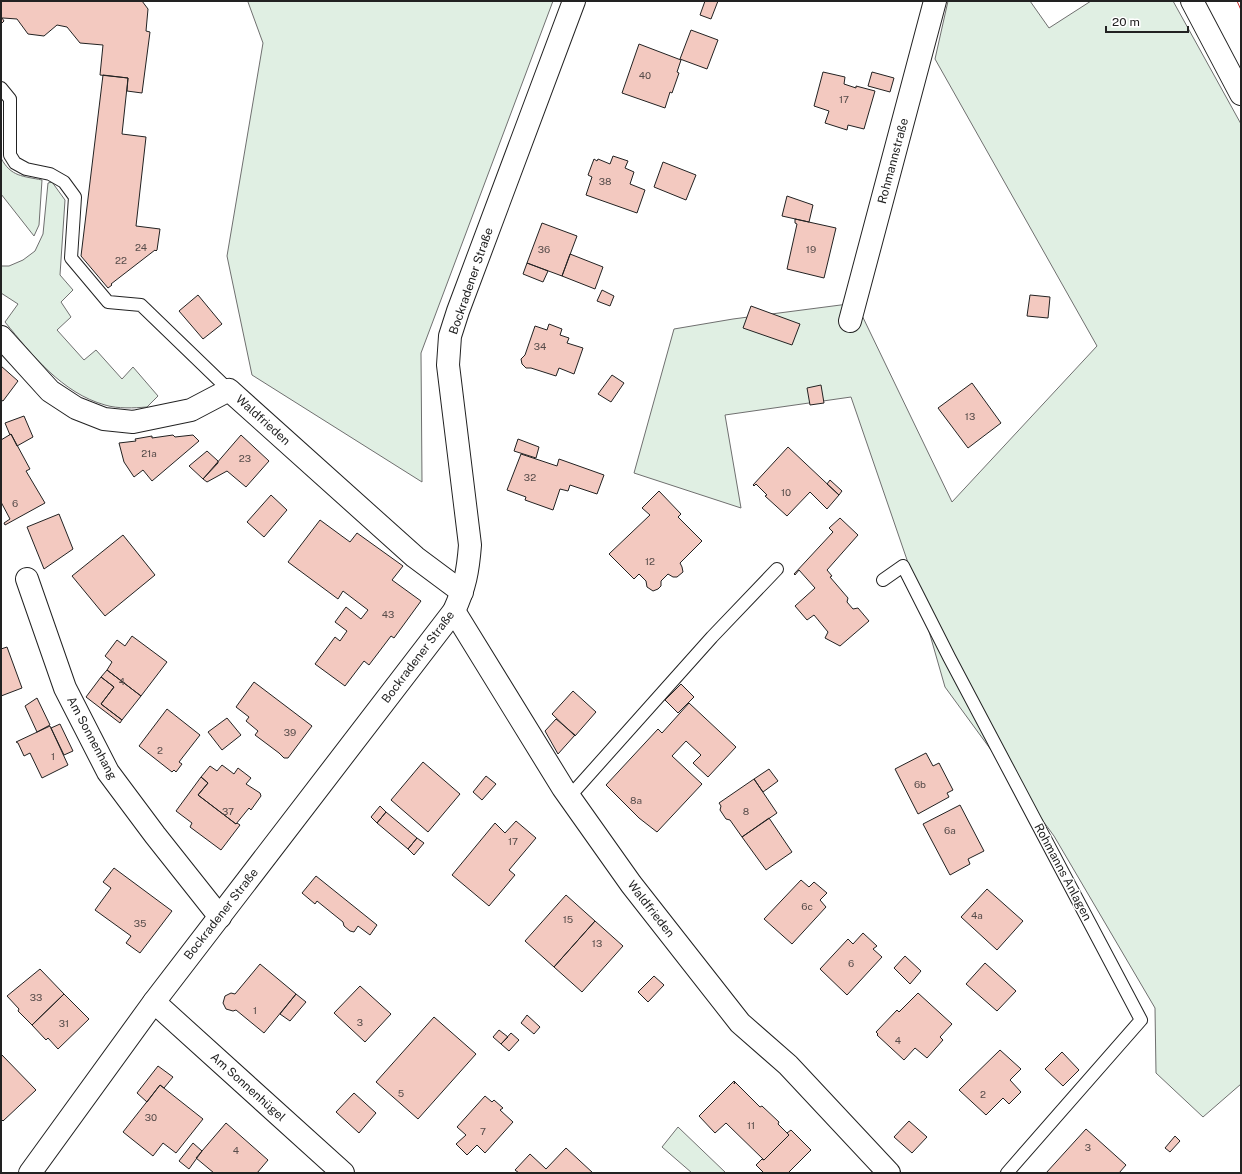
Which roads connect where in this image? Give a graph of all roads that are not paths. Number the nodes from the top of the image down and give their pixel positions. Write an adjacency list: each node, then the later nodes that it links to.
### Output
1 (574, 1): 12 (street, Bockradener Straße)
2 (935, 1): 6 (street, Rohmannstraße)
3 (1192, 1): 5 (street)
4 (1, 88): 8 (lane)
5 (1241, 94)
6 (850, 321)
7 (1, 337): 8 (street, Waldfrieden)
8 (229, 390): 12 (street, Waldfrieden)
9 (777, 569): 13 (lane)
10 (27, 579): 14 (street, Am Sonnenhang)
11 (883, 580): 19 (lane, Rohmanns Anlagen)
12 (458, 602): 13 (street, Waldfrieden); 14 (street, Bockradener Straße)
13 (570, 796): 18 (street, Waldfrieden)
14 (220, 917): 15 (street, Bockradener Straße)
15 (154, 1002): 16 (street, Bockradener Straße); 17 (street, Am Sonnenhügel)
16 (30, 1173)
17 (343, 1173)
18 (889, 1173)
19 (1007, 1173)

